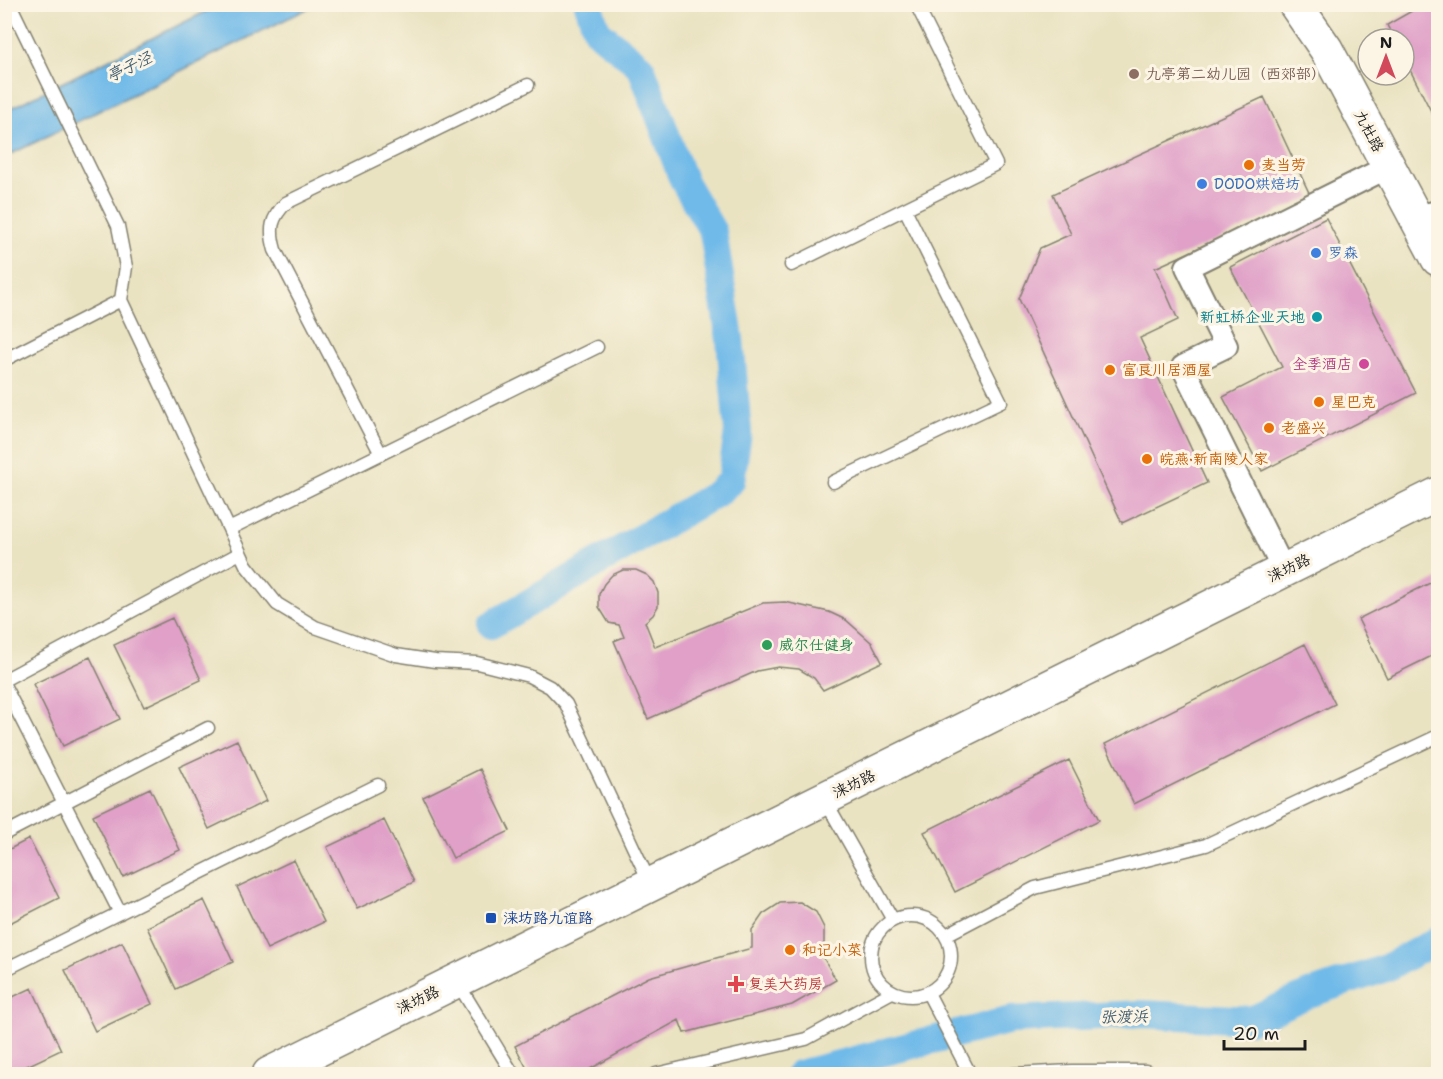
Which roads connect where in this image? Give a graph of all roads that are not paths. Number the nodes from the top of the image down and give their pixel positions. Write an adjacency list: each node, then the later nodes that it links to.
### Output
1 (9, 4): 10 (lane)
2 (916, 4): 6 (lane)
3 (1295, 4): 5 (street, 九杜路)
4 (528, 85): 13 (lane)
5 (1388, 167): 7 (street, 九杜路); 18 (street)
6 (905, 209): 9 (lane); 14 (lane)
7 (1427, 215): 8 (street, 九杜路)
8 (1438, 259)
9 (790, 265)
10 (122, 300): 12 (lane); 16 (lane)
11 (597, 347): 13 (lane)
12 (4, 360)
13 (381, 454): 16 (lane)
14 (833, 482)
15 (1438, 494): 18 (street, 涞坊路)
16 (229, 529): 17 (lane)
17 (240, 553): 19 (lane); 27 (lane)
18 (1284, 571): 24 (street, 涞坊路)
19 (4, 680)
20 (4, 685): 25 (lane)
21 (208, 728): 25 (lane)
22 (1438, 735): 30 (lane)
23 (378, 785): 28 (lane)
24 (825, 799): 27 (street, 涞坊路); 29 (lane)
25 (65, 802): 26 (lane); 28 (lane)
26 (4, 834)
27 (651, 885): 32 (street, 涞坊路)
28 (120, 913): 31 (lane)
29 (893, 920): 30 (lane); 33 (lane)
30 (946, 935): 34 (lane)
31 (4, 970)
32 (456, 981): 35 (street, 涞坊路); 36 (lane)
33 (892, 992): 34 (lane); 37 (lane)
34 (928, 993): 38 (lane)
35 (269, 1074)
36 (513, 1074)
37 (656, 1074)
38 (970, 1074)
39 (1013, 1074): 40 (lane)
40 (1150, 1074)

